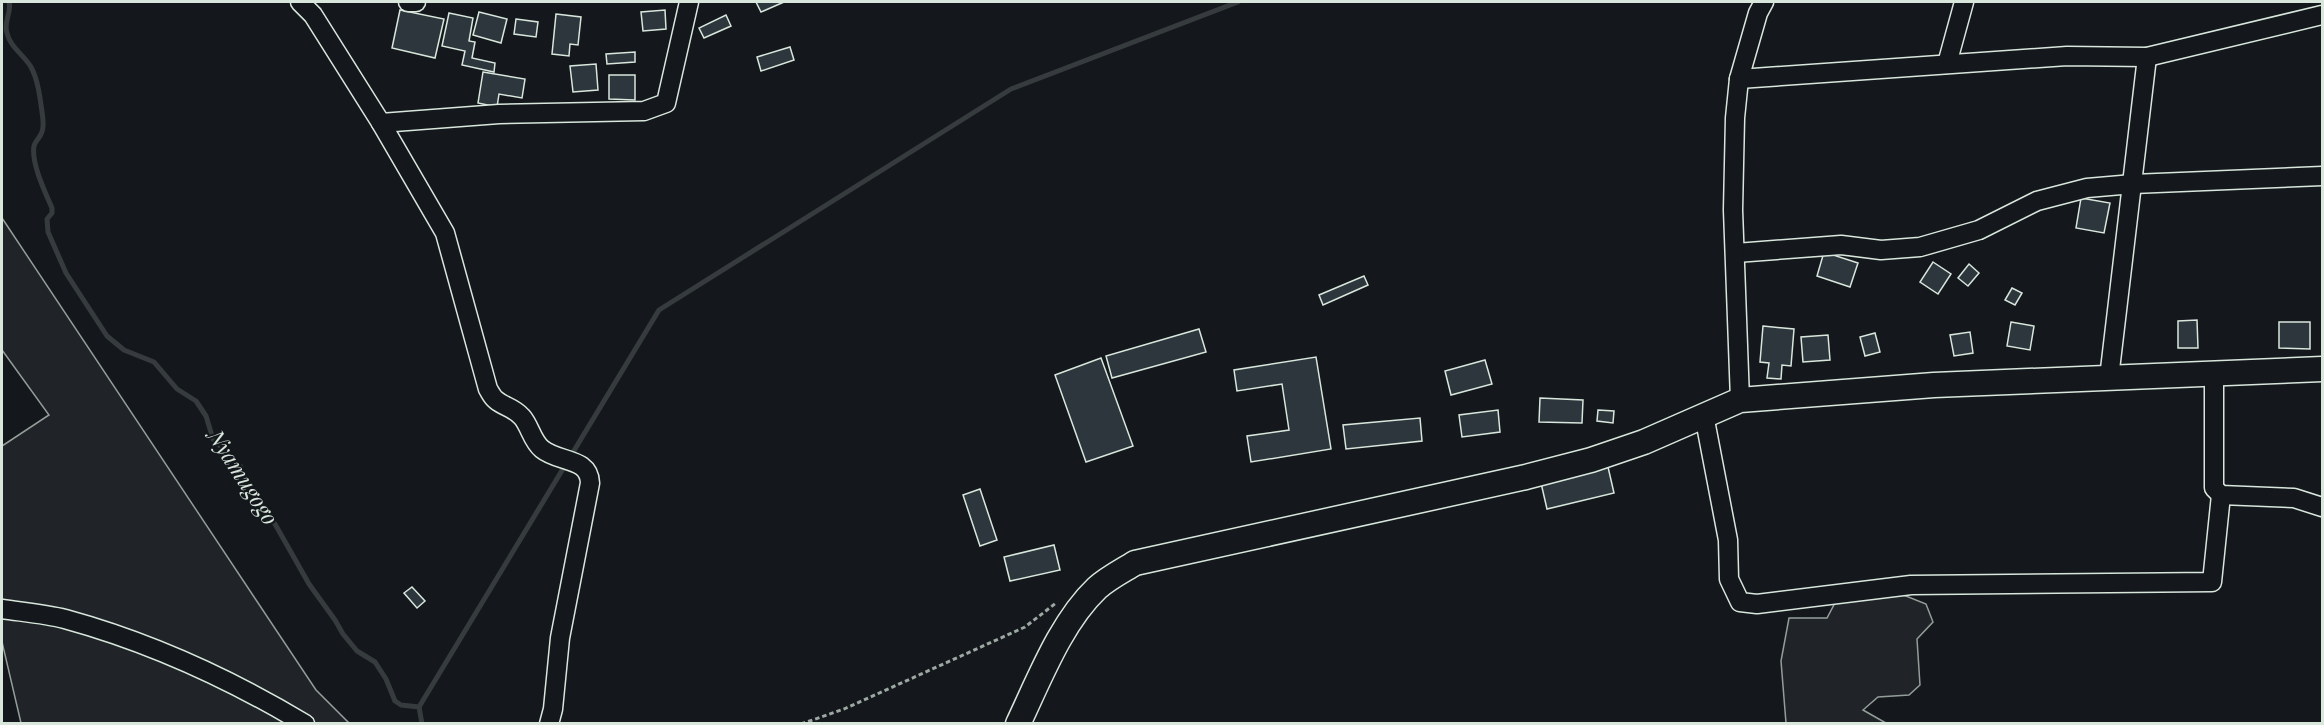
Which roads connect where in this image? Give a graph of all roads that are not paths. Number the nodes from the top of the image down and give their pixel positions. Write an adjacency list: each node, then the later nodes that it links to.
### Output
1 (300, 2): 11 (street)
2 (408, 2): 3 (street)
3 (416, 2)
4 (689, 2): 11 (street)
5 (1764, 2): 10 (street)
6 (1964, 2): 9 (street)
7 (2322, 15): 8 (street)
8 (2147, 57): 9 (street); 13 (street)
9 (1947, 64): 10 (street)
10 (1738, 78): 14 (street)
11 (381, 123): 24 (street)
12 (2322, 176): 13 (street)
13 (2133, 184): 14 (street); 17 (street)
14 (1736, 253): 18 (street)
15 (2322, 369): 16 (main road)
16 (2214, 373): 17 (main road); 20 (street)
17 (2109, 378): 18 (main road)
18 (1740, 400): 19 (main road)
19 (1704, 415): 20 (street); 25 (main road)
20 (2221, 495): 21 (street)
21 (2322, 507)
22 (2, 609): 23 (street)
23 (305, 723)
24 (549, 723)
25 (1018, 723)

